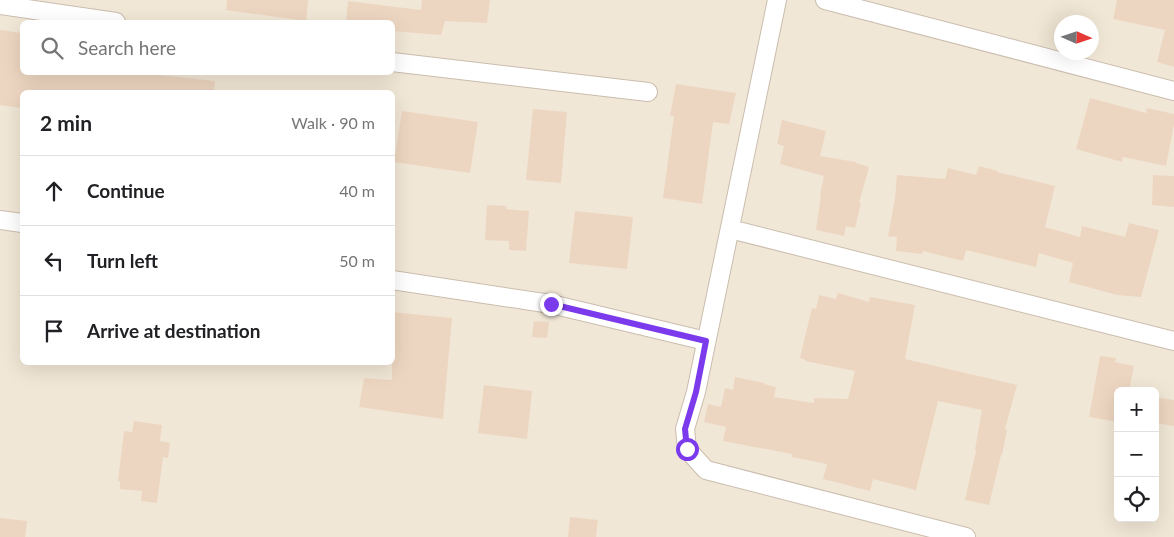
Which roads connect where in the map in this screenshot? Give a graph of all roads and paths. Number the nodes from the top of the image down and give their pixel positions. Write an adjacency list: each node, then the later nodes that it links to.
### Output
1 (777, 0): 10 (street)
2 (825, 0): 6 (street)
3 (0, 5): 4 (street)
4 (102, 20)
5 (395, 62): 7 (street)
6 (1174, 91)
7 (648, 92)
8 (0, 220): 9 (street)
9 (20, 224)
10 (730, 229): 12 (street); 13 (street)
11 (395, 280): 12 (street)
12 (706, 341): 14 (street)
13 (1174, 341)
14 (966, 537)

